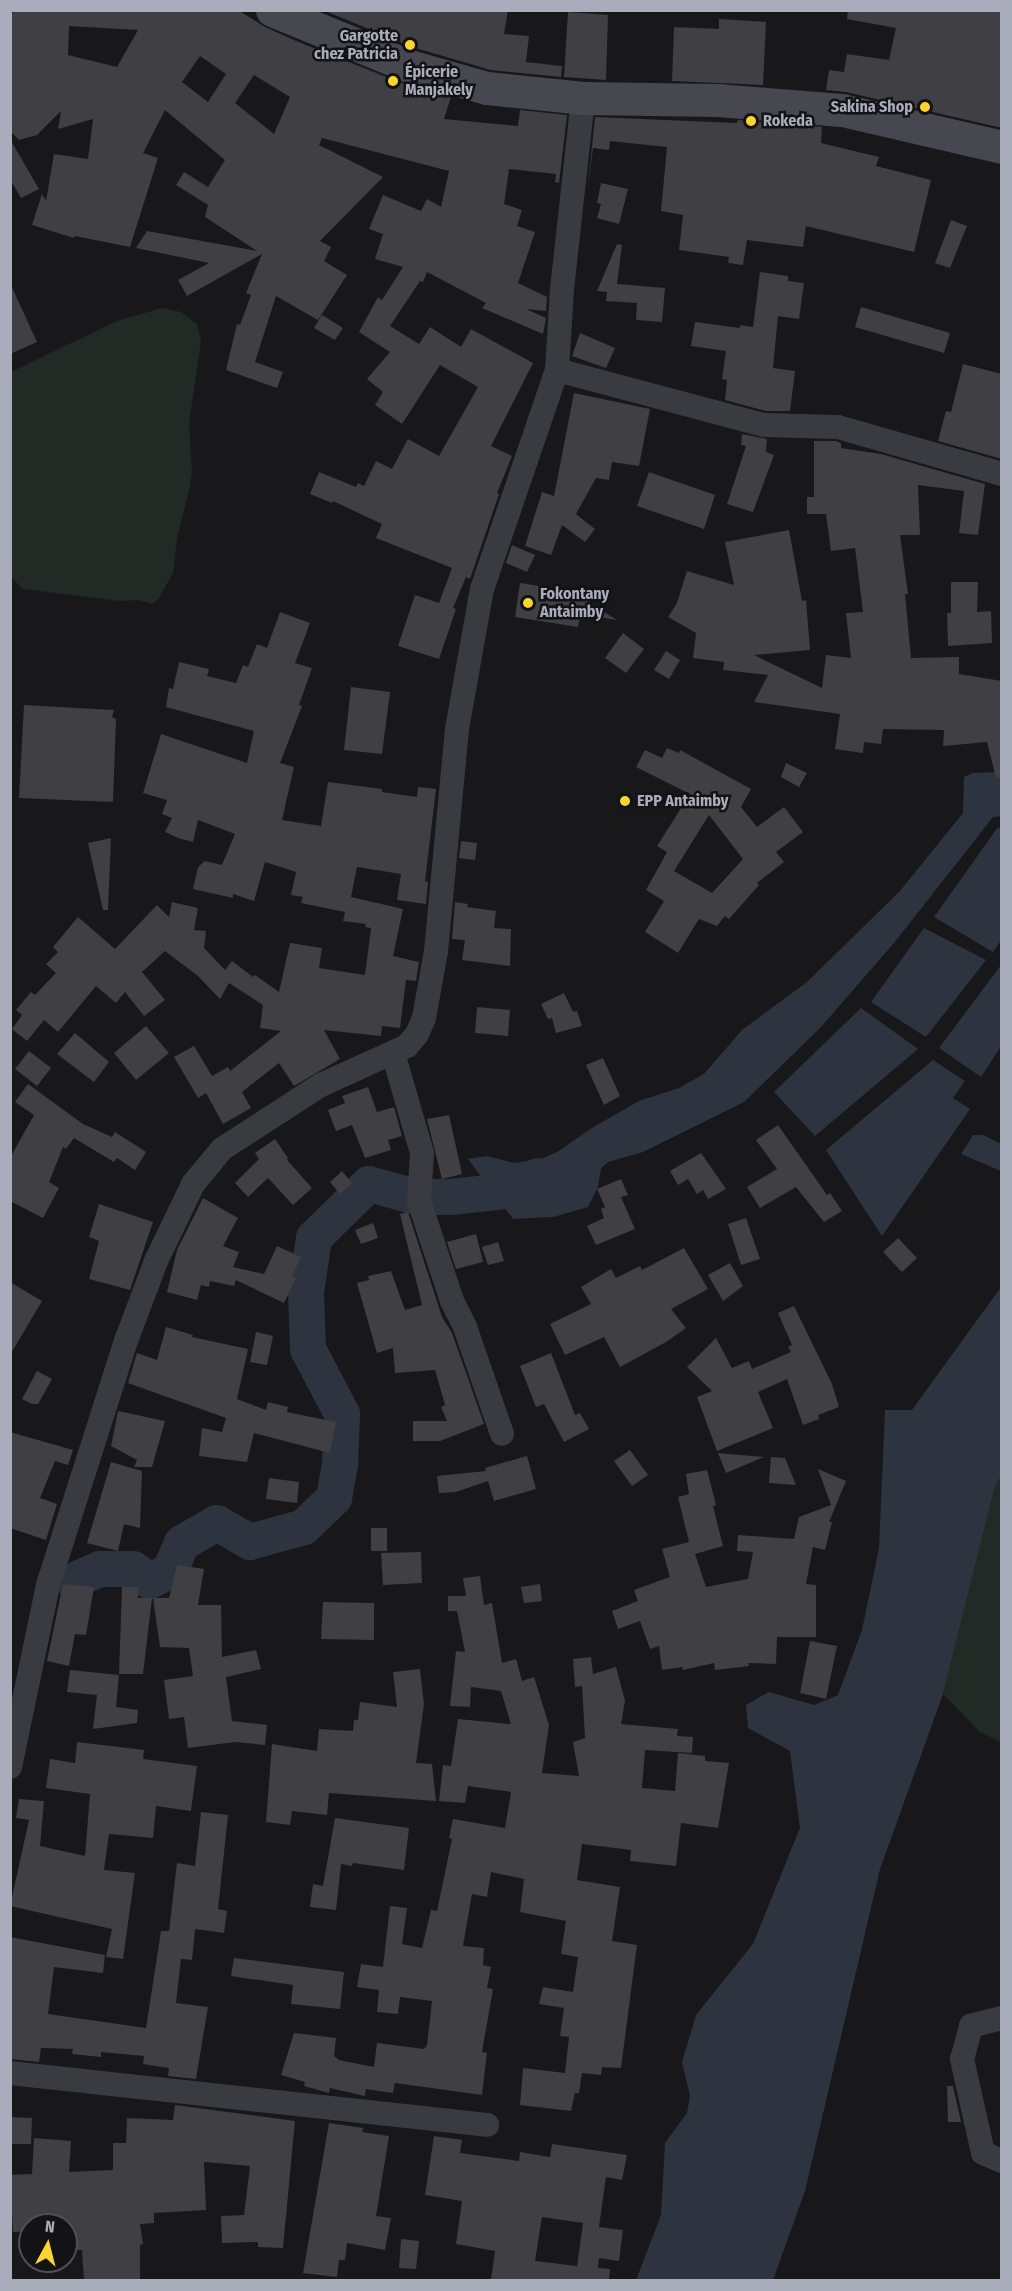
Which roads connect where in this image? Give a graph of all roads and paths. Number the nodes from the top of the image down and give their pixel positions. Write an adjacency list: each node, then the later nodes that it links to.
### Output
1 (272, 10): 2 (street)
2 (583, 98): 3 (street); 4 (street)
3 (1002, 147)
4 (557, 370): 5 (street); 6 (street)
5 (1002, 474)
6 (393, 1053): 7 (street); 8 (street)
7 (502, 1434)
8 (10, 1767)
9 (1002, 2018): 12 (street)
10 (10, 2073): 11 (street)
11 (487, 2125)
12 (1002, 2161)

